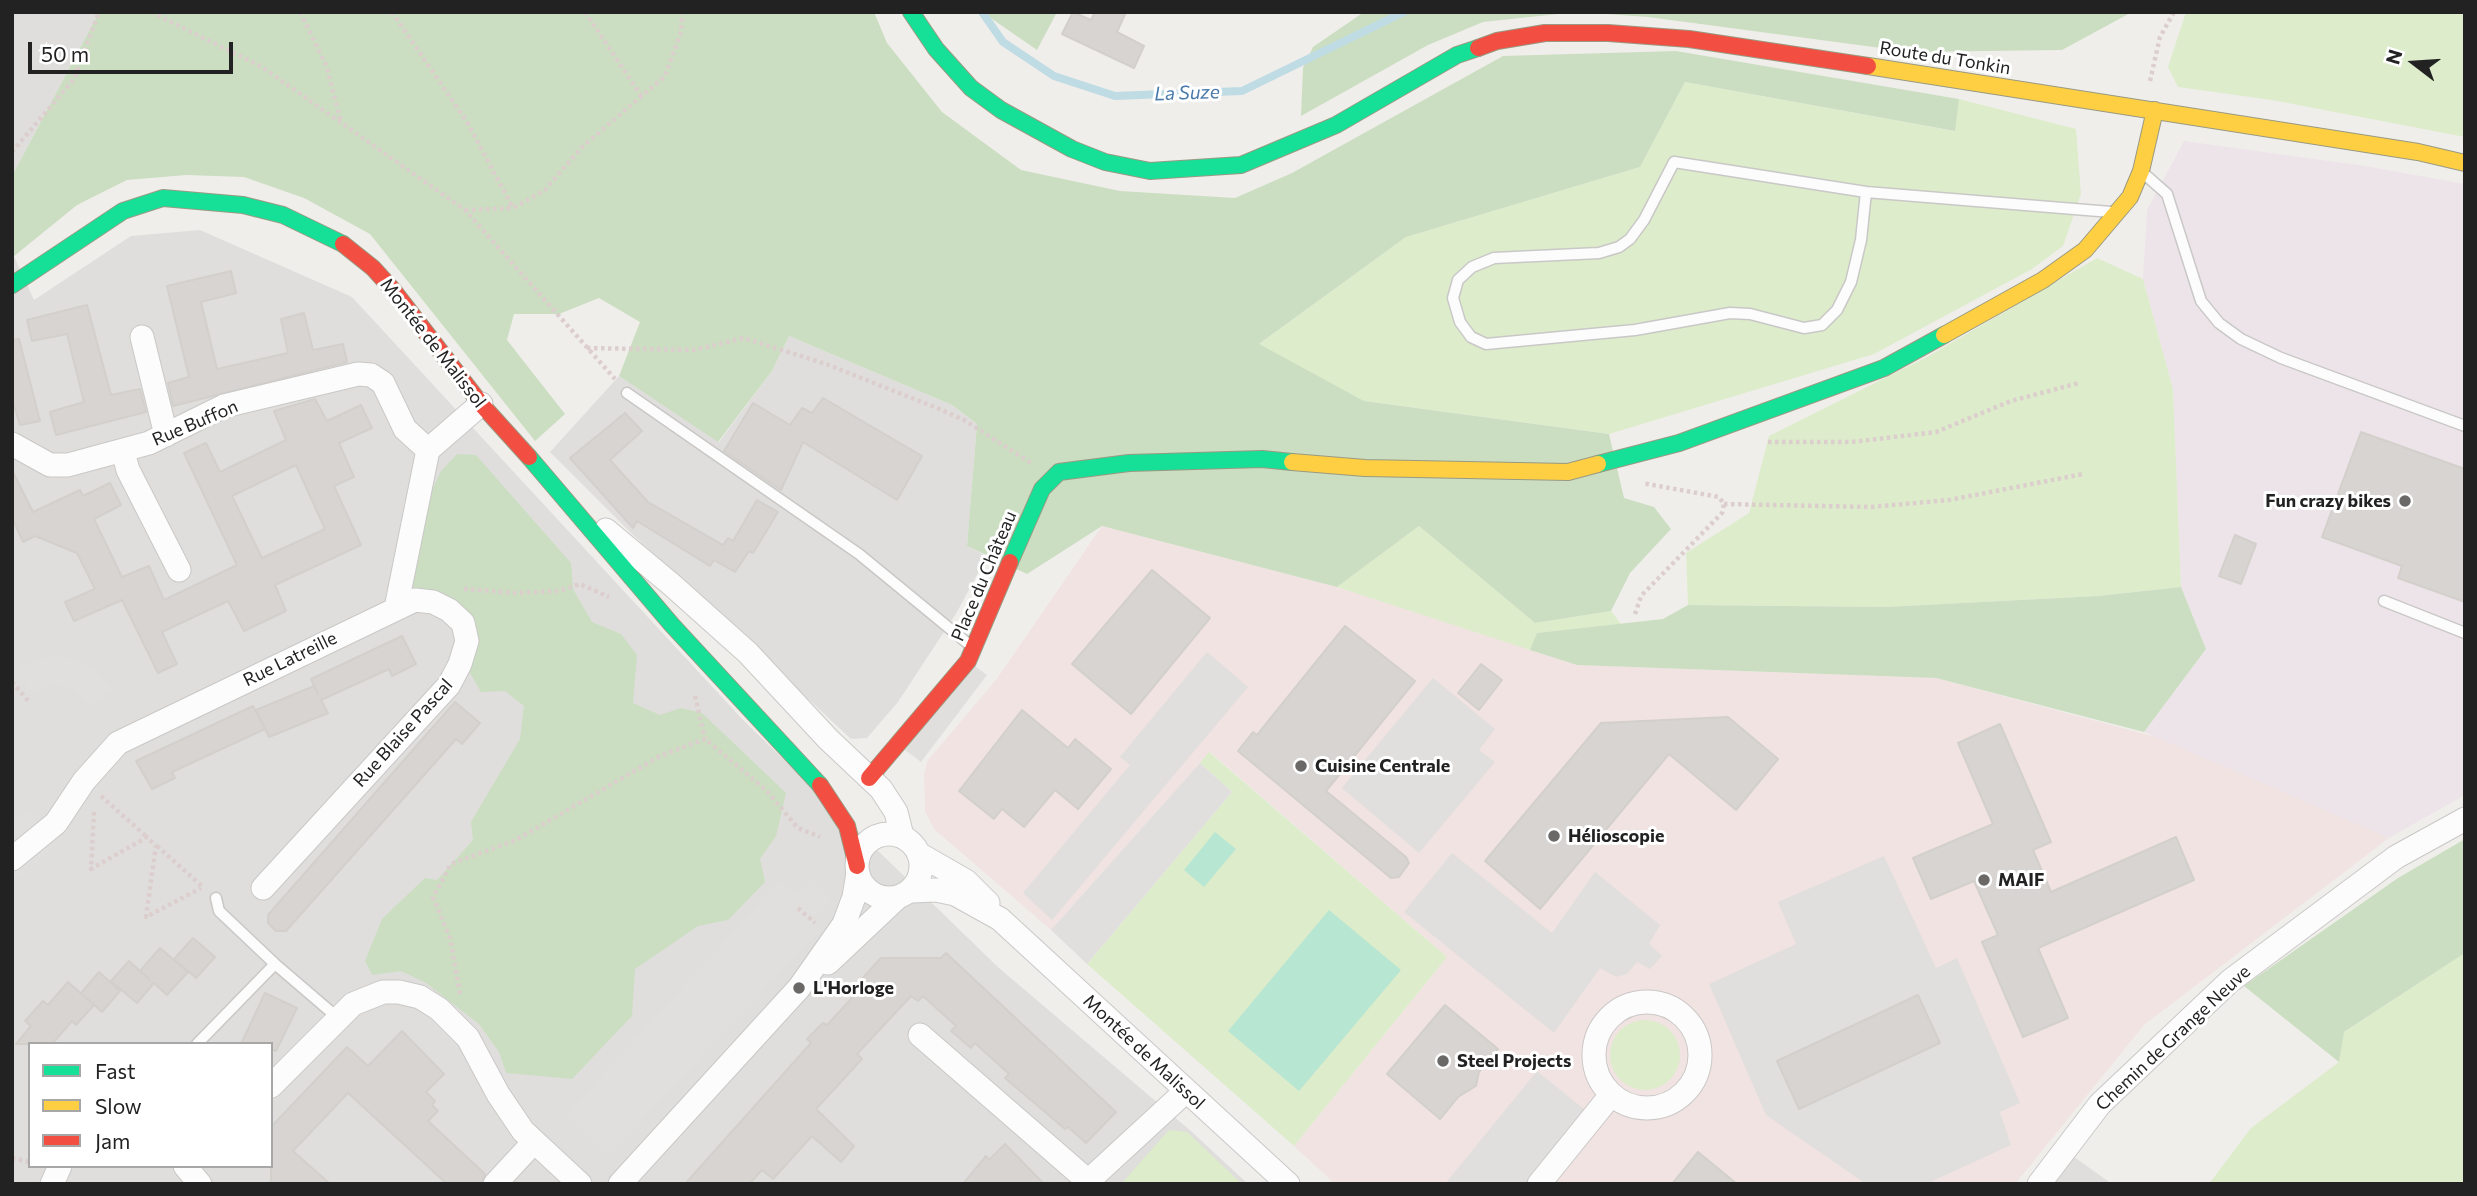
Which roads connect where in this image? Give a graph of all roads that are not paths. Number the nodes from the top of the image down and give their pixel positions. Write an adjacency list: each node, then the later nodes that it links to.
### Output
1 (911, 12): 2 (street, Route du Tonkin)
2 (2155, 110): 3 (street, Route du Tonkin); 4 (street)
3 (2465, 163)
4 (2141, 171): 6 (street); 11 (lane)
5 (1866, 192): 5 (lane); 6 (lane)
6 (2117, 212): 21 (street, Place du Château)
7 (12, 285): 10 (street, Montée de Malissol)
8 (142, 337): 12 (street)
9 (627, 393): 21 (lane)
10 (481, 404): 14 (street); 16 (street, Montée de Malissol)
11 (2465, 426)
12 (166, 435): 14 (street, Rue Buffon); 15 (street, Rue Buffon)
13 (12, 444): 15 (street, Rue Buffon)
14 (428, 450): 19 (street)
15 (123, 452): 17 (street)
16 (566, 498): 22 (street, Montée de Malissol); 27 (street, Montée de Malissol)
17 (179, 570)
18 (2384, 601): 20 (lane)
19 (396, 608): 26 (street, Rue Latreille); 28 (street, Rue Blaise Pascal)
20 (2465, 634)
21 (975, 649): 22 (street, Place du Château)
22 (869, 778): 24 (street, Montée de Malissol)
23 (2465, 819): 51 (street, Chemin de Grange Neuve)
24 (902, 836): 25 (street, Montée de Malissol); 27 (street)
25 (919, 853): 29 (street); 31 (street, Montée de Malissol)
26 (12, 859)
27 (857, 870): 29 (street, Montée de Malissol); 33 (street)
28 (263, 888)
29 (904, 894): 31 (street, Montée de Malissol); 33 (street)
30 (216, 898): 32 (lane)
31 (1000, 919): 38 (street, Montée de Malissol)
32 (275, 964): 34 (lane); 36 (lane)
33 (799, 988): 48 (street)
34 (338, 1018): 37 (street); 40 (street)
35 (920, 1035): 43 (street)
36 (199, 1042)
37 (273, 1084)
38 (1186, 1091): 43 (street); 49 (street, Montée de Malissol)
39 (1611, 1095): 39 (street); 50 (street)
40 (533, 1143): 46 (street); 47 (street)
41 (59, 1168): 44 (street)
42 (187, 1168): 45 (street)
43 (1086, 1182)
44 (52, 1184)
45 (200, 1184)
46 (495, 1184)
47 (580, 1184)
48 (620, 1184)
49 (1289, 1184)
50 (1539, 1184)
51 (2039, 1184)

